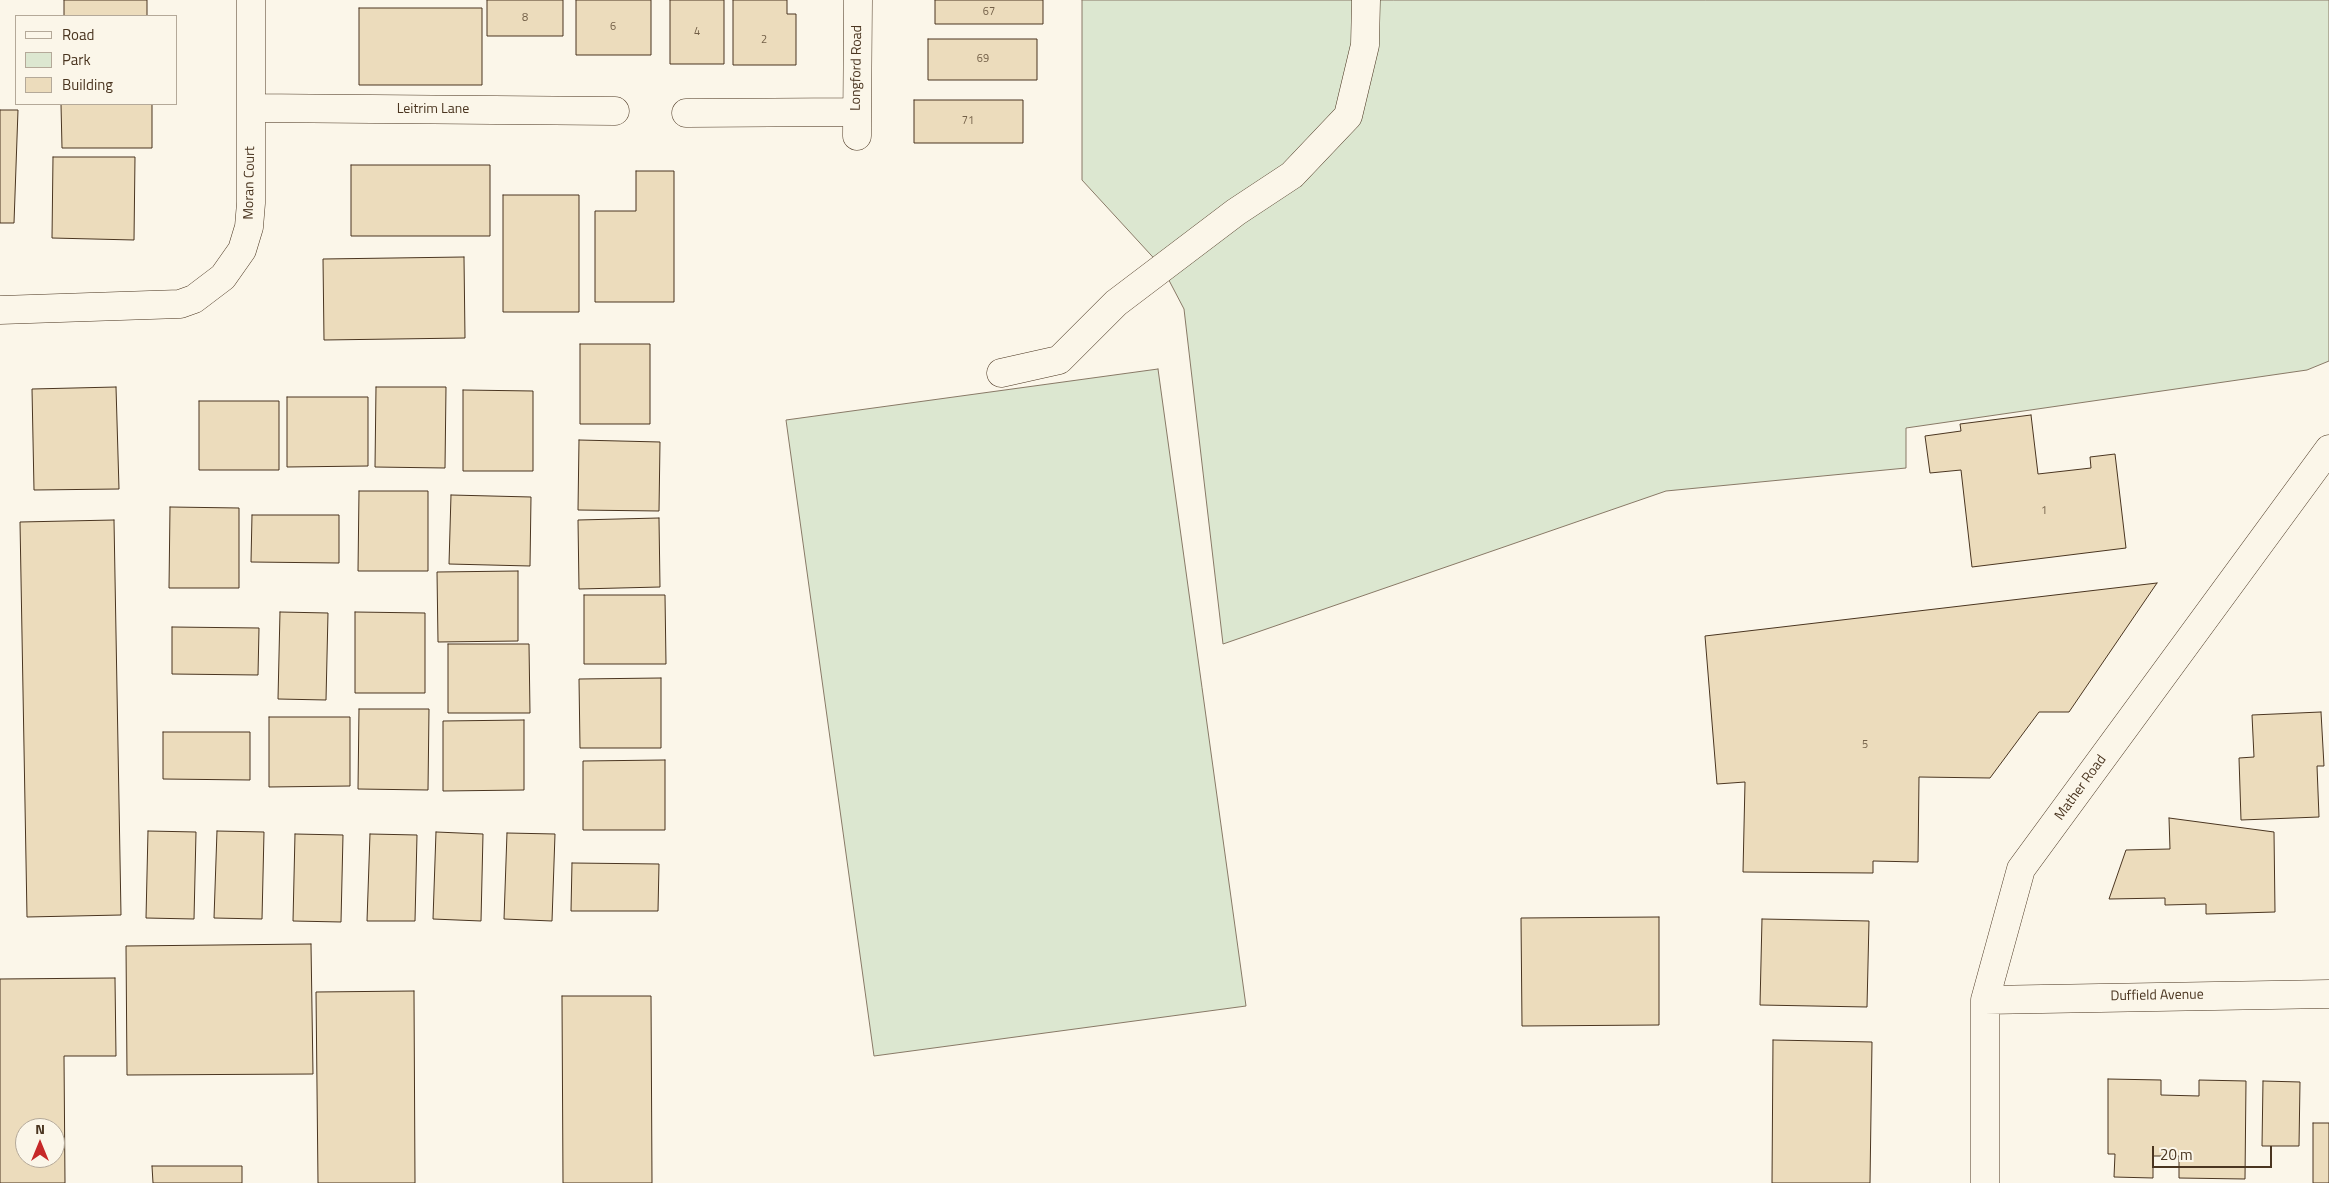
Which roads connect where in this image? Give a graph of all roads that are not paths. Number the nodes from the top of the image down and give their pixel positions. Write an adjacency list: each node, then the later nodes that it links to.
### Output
1 (251, 0): 4 (street, Moran Court)
2 (858, 0): 6 (street, Longford Road)
3 (1366, 0): 8 (street)
4 (250, 108): 5 (street, Leitrim Lane); 7 (street, Moran Court)
5 (615, 111)
6 (686, 113)
7 (0, 310)
8 (1001, 373)
9 (2329, 449): 11 (street, Mather Road)
10 (2329, 994): 11 (street, Duffield Avenue)
11 (1985, 1000): 12 (street, Mather Road)
12 (1986, 1183)

